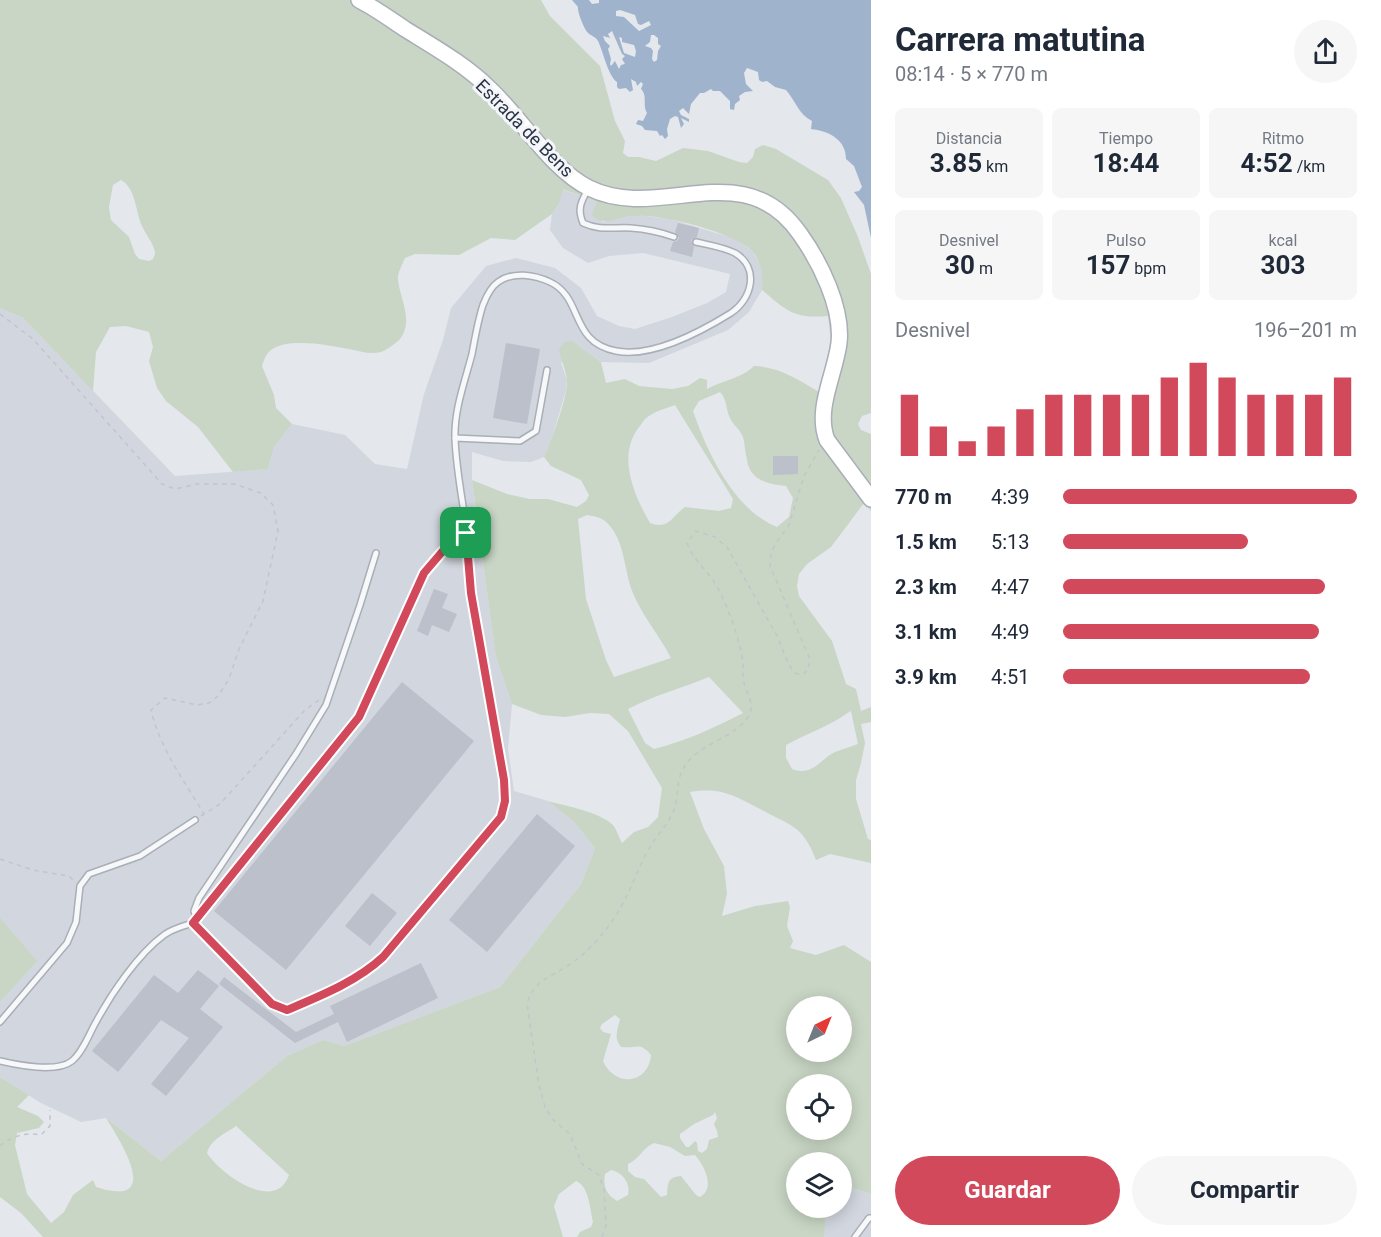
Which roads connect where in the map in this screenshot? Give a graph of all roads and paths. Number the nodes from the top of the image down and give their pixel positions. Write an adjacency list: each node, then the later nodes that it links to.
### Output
1 (359, 0): 2 (street, Estrada de Bens)
2 (589, 188): 3 (lane); 8 (street, Estrada de Bens)
3 (674, 237)
4 (696, 242): 7 (lane)
5 (0, 314): 13 (path)
6 (547, 370): 7 (lane)
7 (455, 438): 10 (lane)
8 (827, 440): 9 (street); 23 (path)
9 (871, 499)
10 (466, 533): 17 (lane); 17 (lane)
11 (376, 553): 12 (lane)
12 (329, 693): 13 (path); 17 (lane)
13 (204, 814): 14 (path)
14 (196, 819): 16 (lane)
15 (0, 859): 16 (path)
16 (80, 886): 18 (lane)
17 (195, 921): 19 (lane)
18 (0, 1022)
19 (0, 1061)
20 (50, 1110): 21 (path)
21 (0, 1146)
22 (871, 1218): 24 (lane)
23 (602, 1237)
24 (855, 1237)

